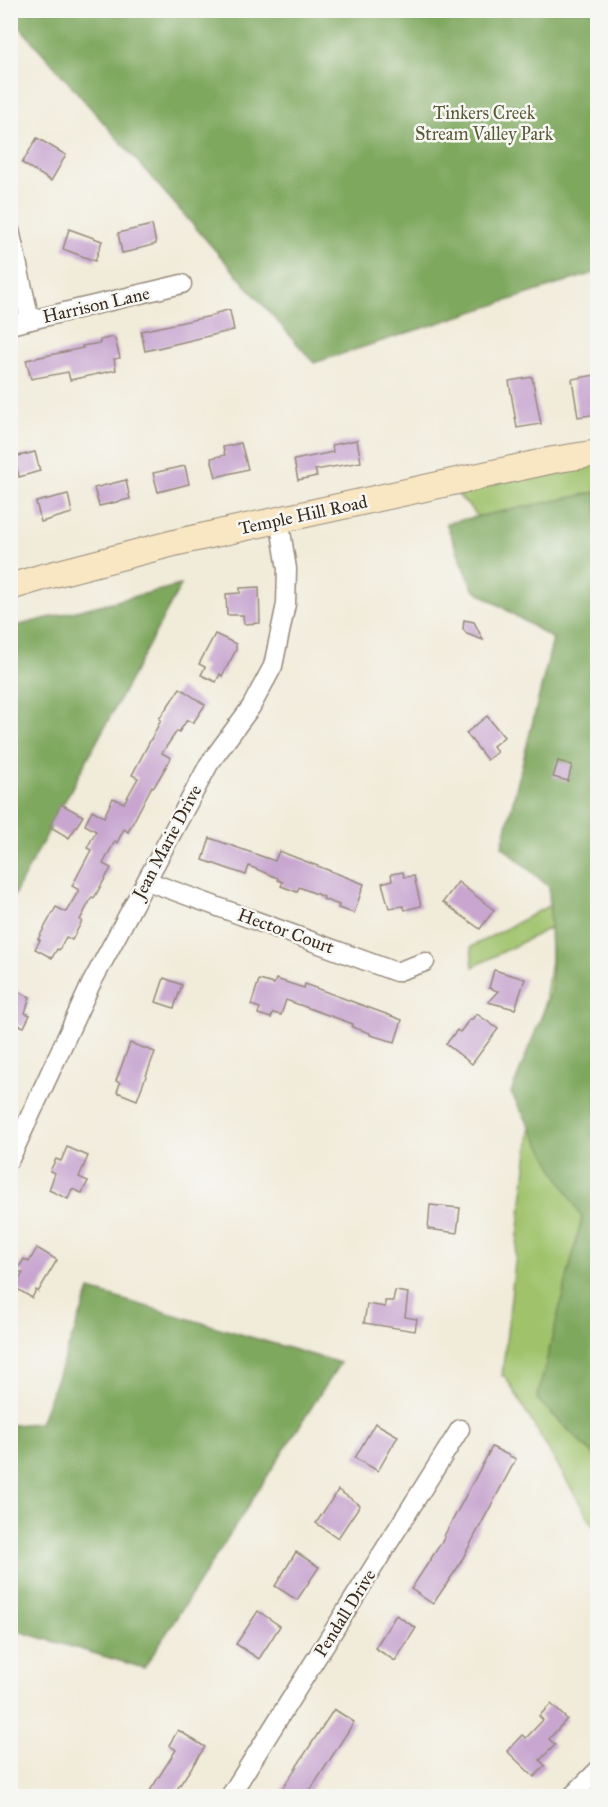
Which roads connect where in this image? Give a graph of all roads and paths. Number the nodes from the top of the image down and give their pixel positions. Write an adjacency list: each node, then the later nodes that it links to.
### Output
1 (10, 230): 3 (street)
2 (182, 285): 3 (street, Harrison Lane)
3 (30, 320): 4 (street, Harrison Lane)
4 (10, 325)
5 (597, 453): 6 (main road, Temple Hill Road)
6 (279, 519): 7 (main road, Temple Hill Road); 8 (street, Jean Marie Drive)
7 (10, 587)
8 (147, 880): 9 (street, Hector Court); 10 (street, Jean Marie Drive)
9 (426, 962)
10 (10, 1159)
11 (460, 1429): 13 (street, Pendall Drive)
12 (597, 1770): 14 (street)
13 (230, 1797)
14 (572, 1797)

